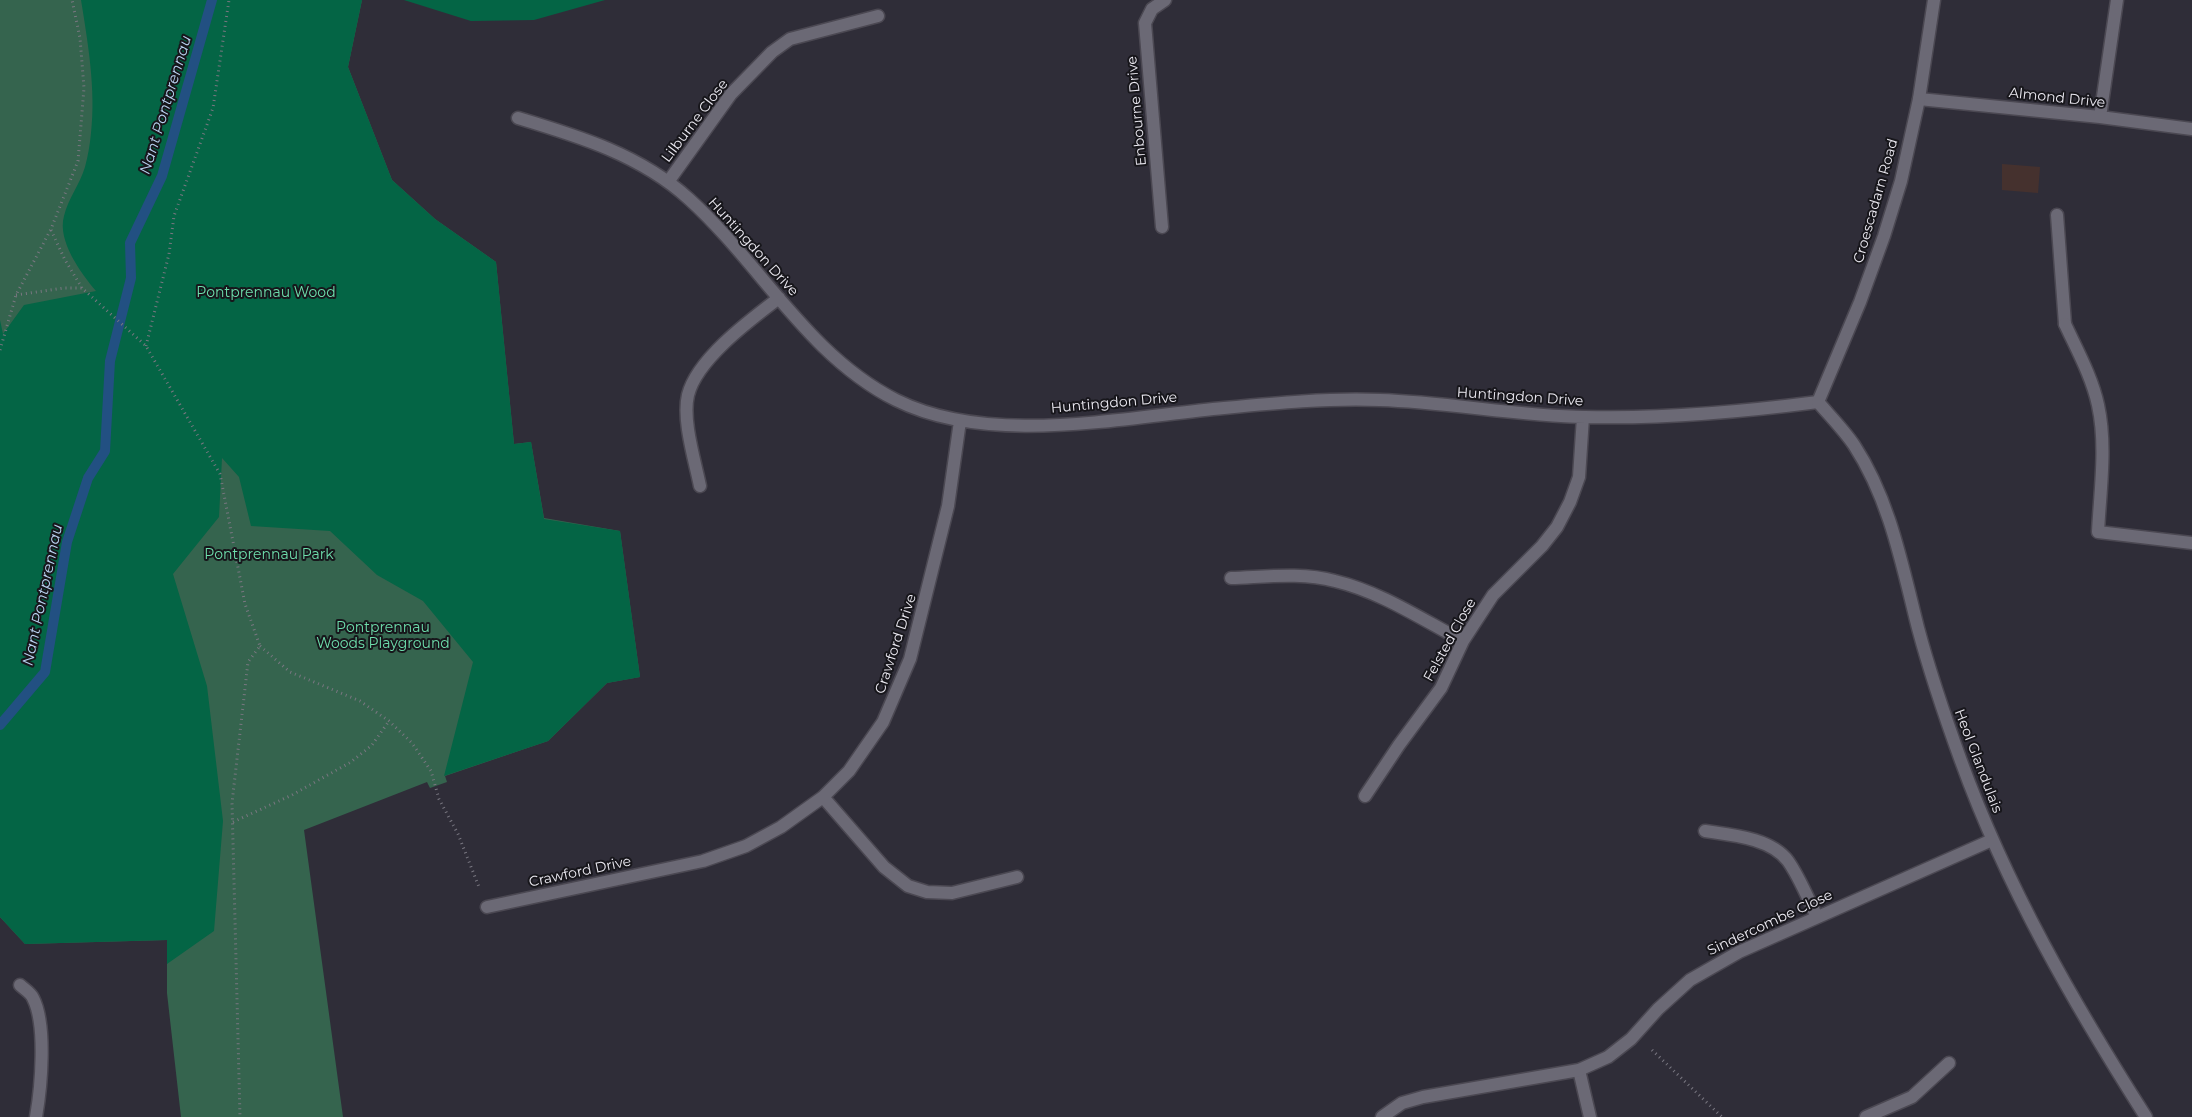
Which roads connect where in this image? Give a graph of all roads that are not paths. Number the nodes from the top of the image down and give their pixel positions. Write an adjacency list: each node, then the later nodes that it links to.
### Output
1 (1165, 0): 11 (street, Enbourne Drive)
2 (1934, 0): 5 (street, Croescadarn Road)
3 (2118, 0): 6 (street)
4 (878, 16): 9 (street, Lilburne Close)
5 (1919, 99): 6 (street, Almond Drive); 13 (street, Croescadarn Road)
6 (2100, 117): 8 (street, Almond Drive)
7 (518, 118): 9 (street, Huntingdon Drive)
8 (2192, 129)
9 (668, 182): 12 (street, Huntingdon Drive)
10 (2057, 215): 17 (street)
11 (1162, 227)
12 (779, 298): 15 (street, Huntingdon Drive); 16 (street)
13 (1818, 402): 14 (street, Huntingdon Drive); 23 (street, Heol Glandulais)
14 (1583, 417): 15 (street, Huntingdon Drive); 19 (street, Felsted Close)
15 (960, 421): 21 (street, Crawford Drive)
16 (700, 486)
17 (2192, 543)
18 (1232, 578): 19 (street)
19 (1463, 641): 20 (street, Felsted Close)
20 (1365, 796)
21 (823, 797): 24 (street); 25 (street, Crawford Drive)
22 (1705, 831): 26 (street)
23 (1992, 840): 26 (street, Sindercombe Close); 34 (street, Heol Glandulais)
24 (1018, 877)
25 (487, 908)
26 (1817, 917): 29 (street, Sindercombe Close)
27 (20, 985): 30 (street)
28 (1949, 1063): 33 (street)
29 (1579, 1070): 31 (street, Sindercombe Close); 32 (street)
30 (36, 1117)
31 (1382, 1117)
32 (1590, 1117)
33 (1866, 1117)
34 (2146, 1117)

